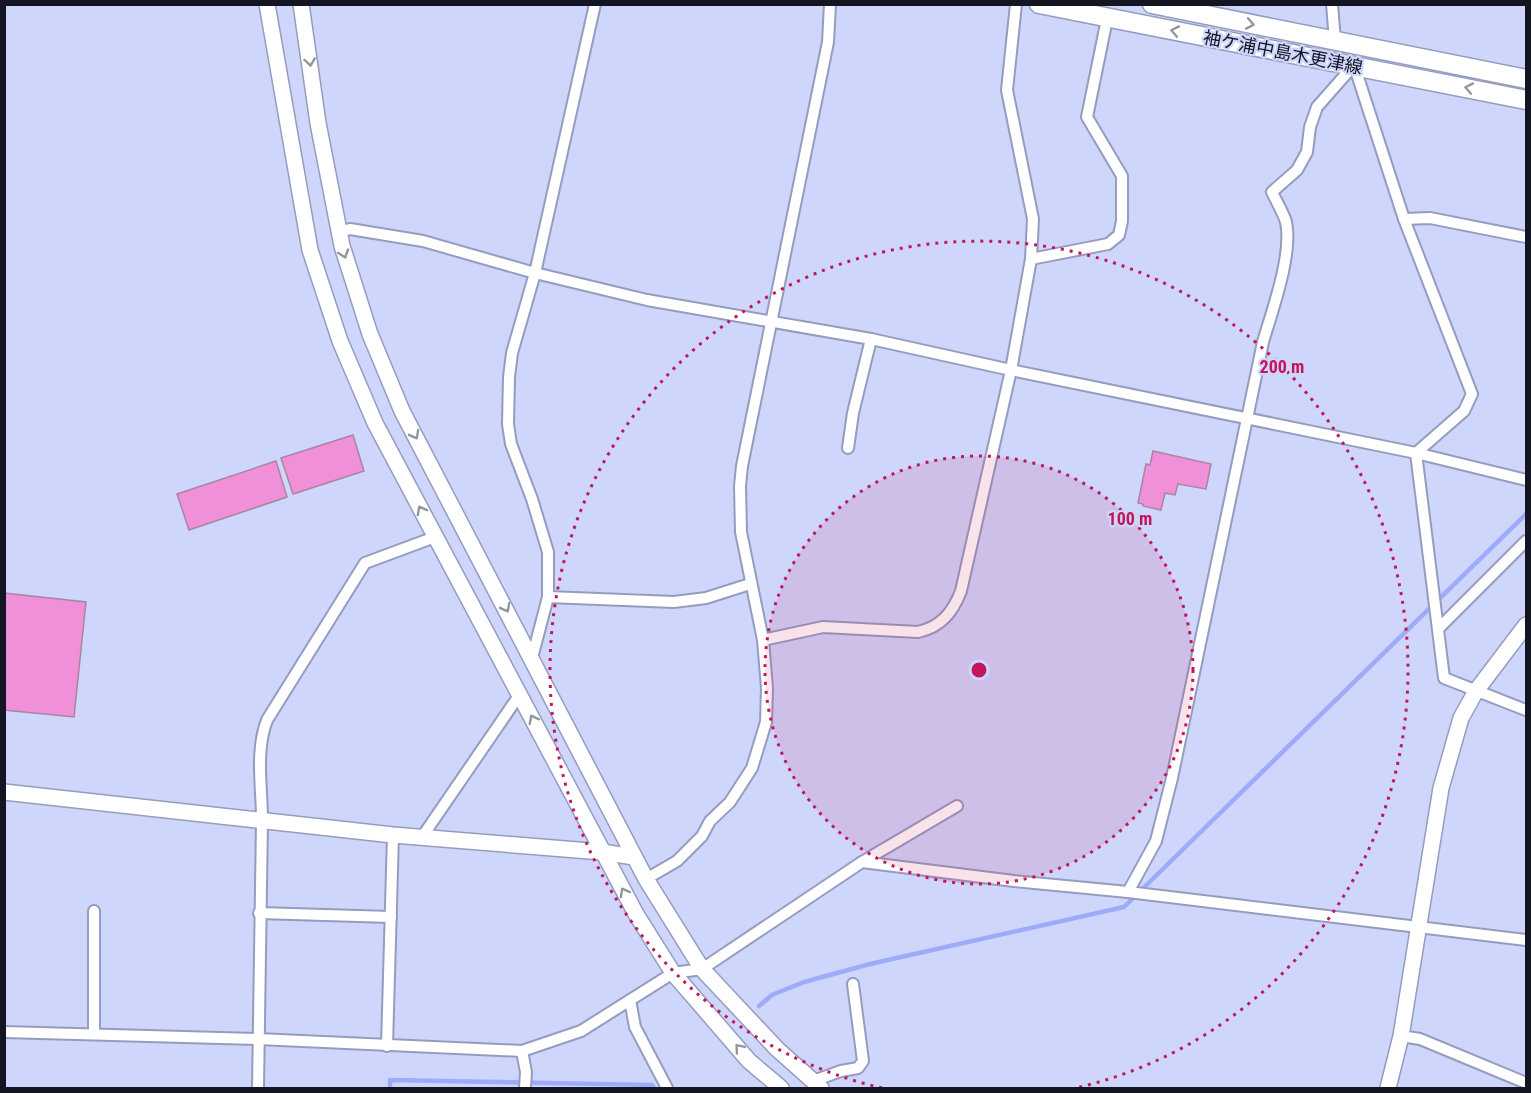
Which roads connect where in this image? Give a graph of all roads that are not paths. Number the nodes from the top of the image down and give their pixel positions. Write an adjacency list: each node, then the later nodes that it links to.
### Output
1 (267, 4): 26 (street, one-way to 1)
2 (302, 4): 15 (street, one-way to 15)
3 (595, 4): 18 (street)
4 (830, 4): 19 (street)
5 (1016, 4): 17 (street)
6 (1040, 4): 9 (main road, 袖ケ浦中島木更津線)
7 (1152, 4): 10 (main road, one-way to 10)
8 (1332, 4): 10 (street)
9 (1107, 19): 11 (main road, 袖ケ浦中島木更津線, one-way to 9); 17 (street)
10 (1335, 41): 12 (main road)
11 (1354, 65): 13 (main road, 袖ケ浦中島木更津線, one-way to 11); 14 (street); 22 (street)
12 (1527, 79)
13 (1527, 100)
14 (1404, 219): 16 (street); 24 (street)
15 (339, 232): 18 (street); 33 (street, one-way to 33)
16 (1527, 237)
17 (1031, 258): 21 (street)
18 (535, 273): 19 (street); 29 (street)
19 (772, 321): 20 (street); 28 (street)
20 (871, 339): 21 (street); 23 (street)
21 (1011, 370): 22 (street); 32 (street)
22 (1248, 419): 24 (street); 46 (street)
23 (848, 448)
24 (1416, 453): 25 (street); 31 (street)
25 (1527, 480)
26 (435, 537): 35 (street); 39 (street)
27 (1527, 541): 31 (street)
28 (750, 584): 29 (street); 32 (street)
29 (548, 597): 33 (street)
30 (1527, 625): 34 (street)
31 (1438, 628): 34 (street)
32 (763, 640): 45 (street)
33 (532, 658): 43 (street)
34 (1476, 691): 36 (street); 50 (street)
35 (520, 694): 41 (street); 42 (street, one-way to 35)
36 (1527, 710)
37 (4, 792): 39 (street)
38 (957, 806): 44 (street)
39 (262, 819): 40 (street); 48 (street)
40 (393, 835): 41 (street); 49 (street)
41 (422, 837): 42 (street)
42 (602, 852): 43 (street); 53 (street, one-way to 42)
43 (634, 858): 45 (street)
44 (862, 862): 46 (street); 52 (street)
45 (646, 879): 52 (street)
46 (1128, 892): 50 (street)
47 (94, 911): 57 (street)
48 (259, 913): 49 (street); 59 (street)
49 (391, 917): 60 (street)
50 (1419, 928): 51 (street); 58 (street)
51 (1527, 940)
52 (702, 969): 53 (street); 63 (street)
53 (673, 973): 55 (street); 67 (street, one-way to 53)
54 (853, 984): 63 (street)
55 (630, 1000): 61 (street); 66 (street)
56 (4, 1032): 57 (street)
57 (94, 1034): 59 (street)
58 (1401, 1036): 62 (street); 68 (street)
59 (258, 1039): 60 (street); 64 (street)
60 (387, 1046): 61 (street)
61 (522, 1051): 65 (street)
62 (1527, 1083)
63 (817, 1085)
64 (258, 1089)
65 (525, 1089)
66 (667, 1089)
67 (781, 1089)
68 (1388, 1089)

